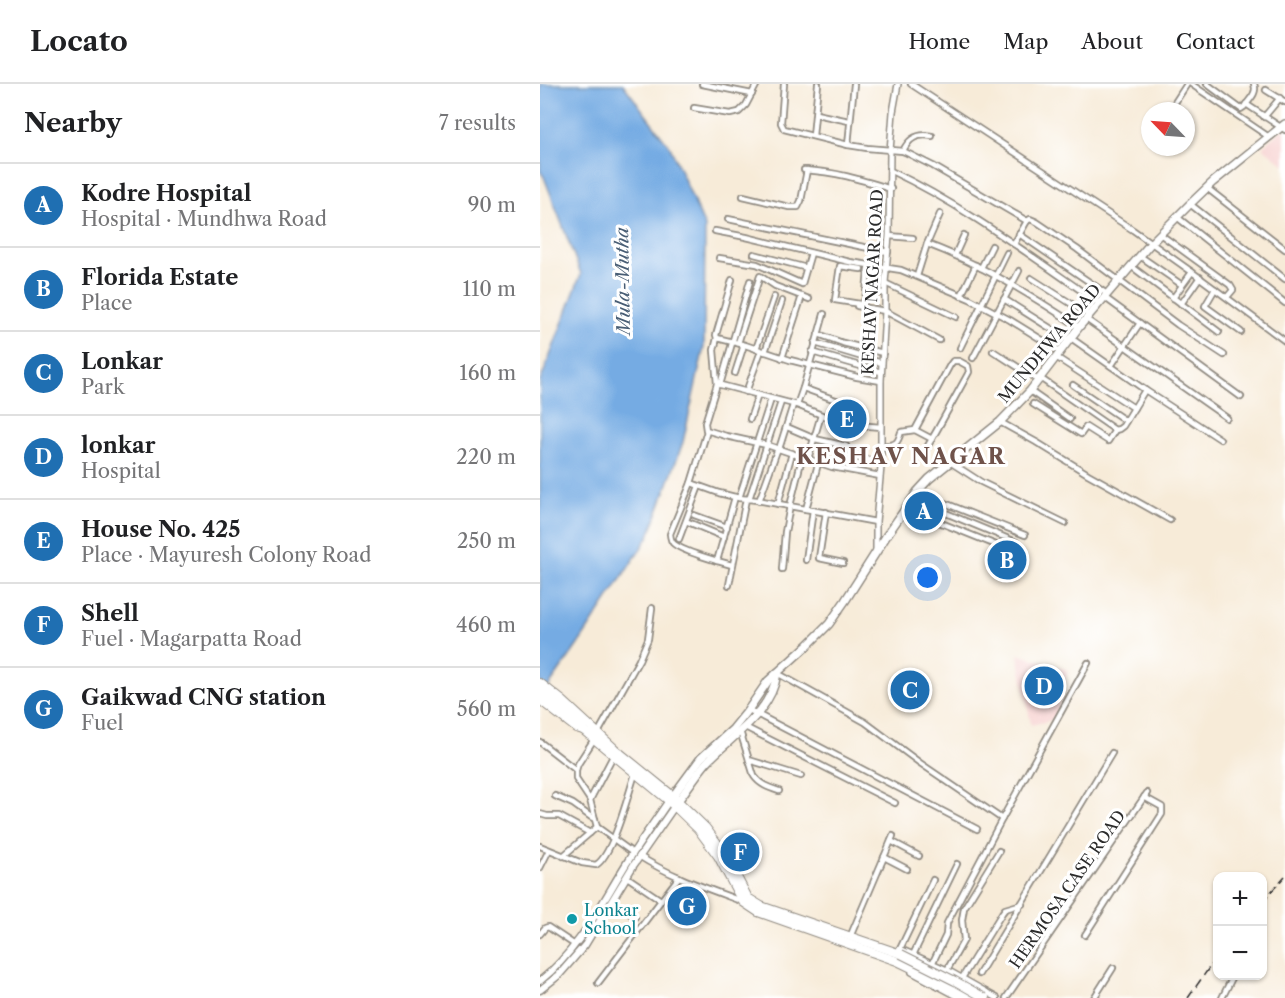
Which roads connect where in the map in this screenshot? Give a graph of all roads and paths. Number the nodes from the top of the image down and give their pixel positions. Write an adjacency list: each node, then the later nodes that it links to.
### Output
1 (702, 84): 12 (street)
2 (758, 84): 12 (street)
3 (784, 84): 22 (street)
4 (818, 84): 18 (street)
5 (854, 84): 20 (street)
6 (898, 84): 26 (street, KESHAV NAGAR ROAD)
7 (911, 84): 43 (street)
8 (1189, 84): 14 (street); 24 (street)
9 (1206, 84): 16 (street)
10 (1254, 84): 16 (street)
11 (1266, 90): 13 (street)
12 (752, 94): 17 (street)
13 (1280, 98): 15 (street); 19 (street)
14 (1176, 102)
15 (1285, 102)
16 (1246, 104): 19 (street)
17 (694, 108)
18 (816, 114): 20 (street); 22 (street)
19 (1264, 117): 21 (street)
20 (849, 121): 25 (street)
21 (1284, 127): 24 (main road, MUNDHWA ROAD)
22 (813, 136): 25 (street)
23 (933, 136): 27 (street)
24 (1269, 137): 29 (main road, MUNDHWA ROAD)
25 (848, 145): 26 (street)
26 (890, 151): 27 (street); 28 (street, KESHAV NAGAR ROAD)
27 (903, 151): 36 (street)
28 (891, 171): 30 (street, KESHAV NAGAR ROAD); 45 (street)
29 (1207, 188): 32 (main road, MUNDHWA ROAD); 47 (street)
30 (891, 189): 31 (street); 41 (street, KESHAV NAGAR ROAD)
31 (743, 196)
32 (1190, 204): 34 (main road, MUNDHWA ROAD); 69 (street)
33 (940, 214): 44 (street)
34 (1177, 218): 39 (main road, MUNDHWA ROAD); 88 (street)
35 (728, 219): 48 (street)
36 (1027, 221): 38 (street); 72 (street)
37 (715, 231): 49 (street)
38 (1019, 234): 45 (street); 83 (street)
39 (1160, 234): 43 (main road, MUNDHWA ROAD); 82 (street)
40 (964, 235): 52 (street)
41 (889, 236): 42 (street); 48 (street, KESHAV NAGAR ROAD)
42 (913, 238)
43 (1151, 243): 53 (main road, MUNDHWA ROAD); 63 (street)
44 (927, 244): 52 (street); 64 (street)
45 (1014, 244): 83 (street)
46 (992, 246): 56 (street)
47 (1285, 249)
48 (888, 252): 59 (street, KESHAV NAGAR ROAD)
49 (811, 253): 57 (street); 59 (street)
50 (754, 254): 57 (street)
51 (1006, 254): 65 (street)
52 (955, 255): 56 (street)
53 (1140, 255): 55 (main road, MUNDHWA ROAD); 75 (street)
54 (719, 258): 57 (street)
55 (1131, 266): 72 (main road, MUNDHWA ROAD); 84 (street)
56 (979, 267): 65 (street); 80 (street)
57 (807, 268)
58 (861, 268): 77 (street)
59 (886, 268): 64 (street); 73 (street, KESHAV NAGAR ROAD)
60 (868, 269): 77 (street)
61 (1018, 271): 74 (street)
62 (767, 272): 68 (street)
63 (1192, 272): 66 (street); 75 (street)
64 (917, 276): 80 (street)
65 (995, 276): 74 (street); 90 (street)
66 (1200, 277): 76 (street); 89 (street)
67 (1031, 278): 98 (street)
68 (764, 279): 79 (street); 93 (street)
69 (1285, 279)
70 (732, 280): 104 (street)
71 (750, 281): 92 (street)
72 (1118, 281): 83 (main road, MUNDHWA ROAD); 118 (street)
73 (885, 283): 78 (street, KESHAV NAGAR ROAD); 97 (street)
74 (1011, 285): 86 (street); 100 (street)
75 (1182, 285): 84 (street)
76 (1215, 289): 82 (street); 102 (street)
77 (866, 293): 78 (street)
78 (885, 293): 94 (street, KESHAV NAGAR ROAD)
79 (802, 296): 85 (street); 119 (street)
80 (961, 296): 90 (street)
81 (774, 297): 113 (street)
82 (1227, 297): 107 (street)
83 (1104, 298): 98 (main road, MUNDHWA ROAD); 99 (street)
84 (1173, 298): 89 (street)
85 (809, 299)
86 (1004, 299): 95 (street); 105 (street)
87 (782, 301): 113 (street)
88 (1285, 303)
89 (1181, 304): 101 (street)
90 (981, 305): 95 (street); 112 (street)
91 (854, 306): 94 (street)
92 (742, 307): 93 (street); 108 (street)
93 (749, 310): 109 (street)
94 (885, 311): 106 (street); 116 (street, KESHAV NAGAR ROAD)
95 (996, 313): 117 (street); 120 (street)
96 (824, 314): 103 (street)
97 (956, 317)
98 (1088, 317): 100 (main road, MUNDHWA ROAD); 111 (street)
99 (1140, 323): 111 (street); 135 (street)
100 (1079, 327): 105 (main road, MUNDHWA ROAD)
101 (1219, 332)
102 (1241, 332)
103 (818, 334): 110 (street); 116 (street)
104 (717, 338): 108 (street); 128 (street)
105 (1070, 339): 117 (main road, MUNDHWA ROAD); 123 (street)
106 (939, 340)
107 (1285, 341)
108 (731, 342): 109 (street); 128 (street)
109 (740, 344): 113 (street); 125 (street)
110 (815, 344): 115 (street); 121 (street)
111 (1125, 345): 123 (street); 143 (street)
112 (960, 348)
113 (761, 350): 119 (street); 133 (street)
114 (993, 351): 126 (street)
115 (812, 352): 122 (street); 124 (street)
116 (882, 353): 121 (street, KESHAV NAGAR ROAD)
117 (1058, 354): 126 (main road, MUNDHWA ROAD); 141 (street)
118 (1224, 355)
119 (782, 357): 122 (street)
120 (973, 358)
121 (882, 363): 124 (street, KESHAV NAGAR ROAD)
122 (809, 365): 127 (street); 130 (street)
123 (1111, 366): 131 (street)
124 (881, 372): 127 (street, KESHAV NAGAR ROAD)
125 (735, 373)
126 (1039, 379): 132 (main road, MUNDHWA ROAD); 151 (street)
127 (881, 381): 148 (street, KESHAV NAGAR ROAD)
128 (718, 384): 133 (street); 152 (street)
129 (1073, 385): 146 (street)
130 (803, 388): 138 (street); 140 (street)
131 (1145, 390): 141 (street); 155 (street)
132 (1030, 391): 145 (street); 147 (main road, MUNDHWA ROAD)
133 (747, 392): 134 (street)
134 (758, 395): 136 (street); 144 (street)
135 (1241, 397)
136 (771, 399): 137 (street); 156 (street)
137 (781, 402): 140 (street); 158 (street)
138 (844, 404)
139 (1034, 404): 151 (street)
140 (795, 405): 142 (street); 149 (street)
141 (1134, 408): 146 (street)
142 (821, 415): 148 (street); 153 (street)
143 (1227, 418)
144 (750, 419)
145 (1070, 419)
146 (1126, 421): 151 (street)
147 (1000, 422): 168 (main road, MUNDHWA ROAD); 184 (street)
148 (881, 427): 160 (street, KESHAV NAGAR ROAD)
149 (787, 428): 153 (street); 161 (street)
150 (915, 430): 154 (street); 154 (street); 160 (street)
151 (1115, 430)
152 (707, 431): 156 (street); 171 (street)
153 (815, 439): 157 (street); 166 (street)
154 (932, 439): 165 (street)
155 (1220, 439)
156 (756, 443): 158 (street); 174 (street)
157 (838, 444): 159 (street); 162 (street)
158 (767, 445): 161 (street); 175 (street)
159 (846, 446)
160 (881, 446): 167 (street, KESHAV NAGAR ROAD)
161 (778, 449): 163 (street); 176 (street)
162 (837, 452)
163 (792, 453): 166 (street); 177 (street)
164 (846, 456): 167 (street)
165 (921, 456)
166 (805, 459): 169 (street); 178 (street)
167 (881, 462): 170 (street, KESHAV NAGAR ROAD)
168 (950, 462): 173 (main road, MUNDHWA ROAD); 187 (street)
169 (818, 464): 170 (street); 180 (street)
170 (880, 476): 186 (street, KESHAV NAGAR ROAD)
171 (691, 483): 172 (street); 196 (street)
172 (699, 486): 174 (street); 191 (street)
173 (914, 495): 179 (main road, MUNDHWA ROAD); 189 (street); 192 (street)
174 (737, 498): 175 (street); 188 (street)
175 (748, 499): 176 (street); 198 (street)
176 (759, 501): 177 (street)
177 (778, 504): 178 (street)
178 (790, 506): 180 (street); 199 (street)
179 (904, 508): 193 (main road, MUNDHWA ROAD); 194 (street)
180 (806, 509): 181 (street)
181 (813, 510): 182 (street); 195 (street)
182 (826, 512): 186 (street); 197 (street)
183 (694, 515): 188 (street)
184 (1170, 520)
185 (688, 522): 190 (street)
186 (876, 522): 193 (street, KESHAV NAGAR ROAD)
187 (1065, 523)
188 (727, 526): 190 (street)
189 (1025, 535)
190 (724, 537): 196 (street)
191 (679, 539)
192 (1016, 542)
193 (876, 553): 203 (main road, MUNDHWA ROAD)
194 (1021, 555)
195 (806, 560)
196 (717, 561): 198 (street)
197 (843, 563)
198 (732, 565): 200 (street)
199 (782, 569)
200 (729, 585)
201 (652, 608): 212 (street)
202 (1088, 663): 227 (street)
203 (777, 673): 209 (main road, MUNDHWA ROAD); 210 (main road, MUNDHWA ROAD); 227 (street)
204 (540, 677): 208 (highway)
205 (540, 683): 208 (highway)
206 (540, 692): 208 (highway)
207 (540, 700): 208 (highway)
208 (561, 704): 212 (highway)
209 (748, 710): 210 (street); 223 (main road, MUNDHWA ROAD)
210 (757, 714): 211 (main road, MUNDHWA ROAD); 229 (street)
211 (742, 729): 216 (street); 223 (main road, MUNDHWA ROAD); 224 (street)
212 (596, 736): 215 (highway); 217 (street); 223 (highway)
213 (540, 742): 217 (street)
214 (1112, 753): 248 (street)
215 (614, 756): 218 (highway); 222 (street)
216 (748, 760): 219 (street); 220 (street)
217 (576, 770): 222 (street)
218 (635, 774): 223 (highway); 231 (street)
219 (801, 776)
220 (779, 791)
221 (555, 796): 226 (street)
222 (590, 800): 226 (street)
223 (673, 801): 236 (main road, MUNDHWA ROAD); 247 (highway); 252 (highway)
224 (895, 803)
225 (540, 814): 230 (street)
226 (595, 819): 228 (street)
227 (1002, 819): 256 (street)
228 (597, 827): 230 (street); 231 (street)
229 (977, 828)
230 (590, 833): 235 (street)
231 (613, 839): 235 (street); 236 (street)
232 (540, 846): 233 (street)
233 (549, 850): 235 (street); 240 (street)
234 (999, 851): 258 (street)
235 (563, 855)
236 (636, 855): 242 (main road, MUNDHWA ROAD); 243 (street); 253 (main road, MUNDHWA ROAD)
237 (919, 856): 238 (street)
238 (884, 857): 241 (street); 252 (street)
239 (957, 864): 255 (street)
240 (540, 868)
241 (907, 869)
242 (627, 877): 245 (street); 246 (main road, MUNDHWA ROAD)
243 (679, 877): 245 (street); 247 (street)
244 (933, 880): 254 (street)
245 (661, 900): 263 (street)
246 (612, 902): 249 (street); 264 (main road, MUNDHWA ROAD)
247 (743, 902): 254 (highway)
248 (1022, 904): 259 (street); 260 (street)
249 (635, 916)
250 (540, 934): 253 (street)
251 (1085, 934): 269 (street, HERMOSA CASE ROAD)
252 (850, 937): 254 (highway)
253 (575, 945): 262 (main road, MUNDHWA ROAD)
254 (896, 954): 255 (street); 265 (highway, bridge); 266 (street); 267 (highway)
255 (913, 954): 256 (street)
256 (932, 963): 258 (street)
257 (1113, 968): 270 (street)
258 (946, 970): 260 (street)
259 (979, 974)
260 (962, 978): 265 (street)
261 (1231, 980): 271 (street)
262 (540, 981)
263 (598, 983)
264 (540, 990)
265 (984, 996): 268 (street)
266 (961, 998)
267 (970, 998)
268 (997, 998)
269 (1006, 998)
270 (1094, 998)
271 (1222, 998)

